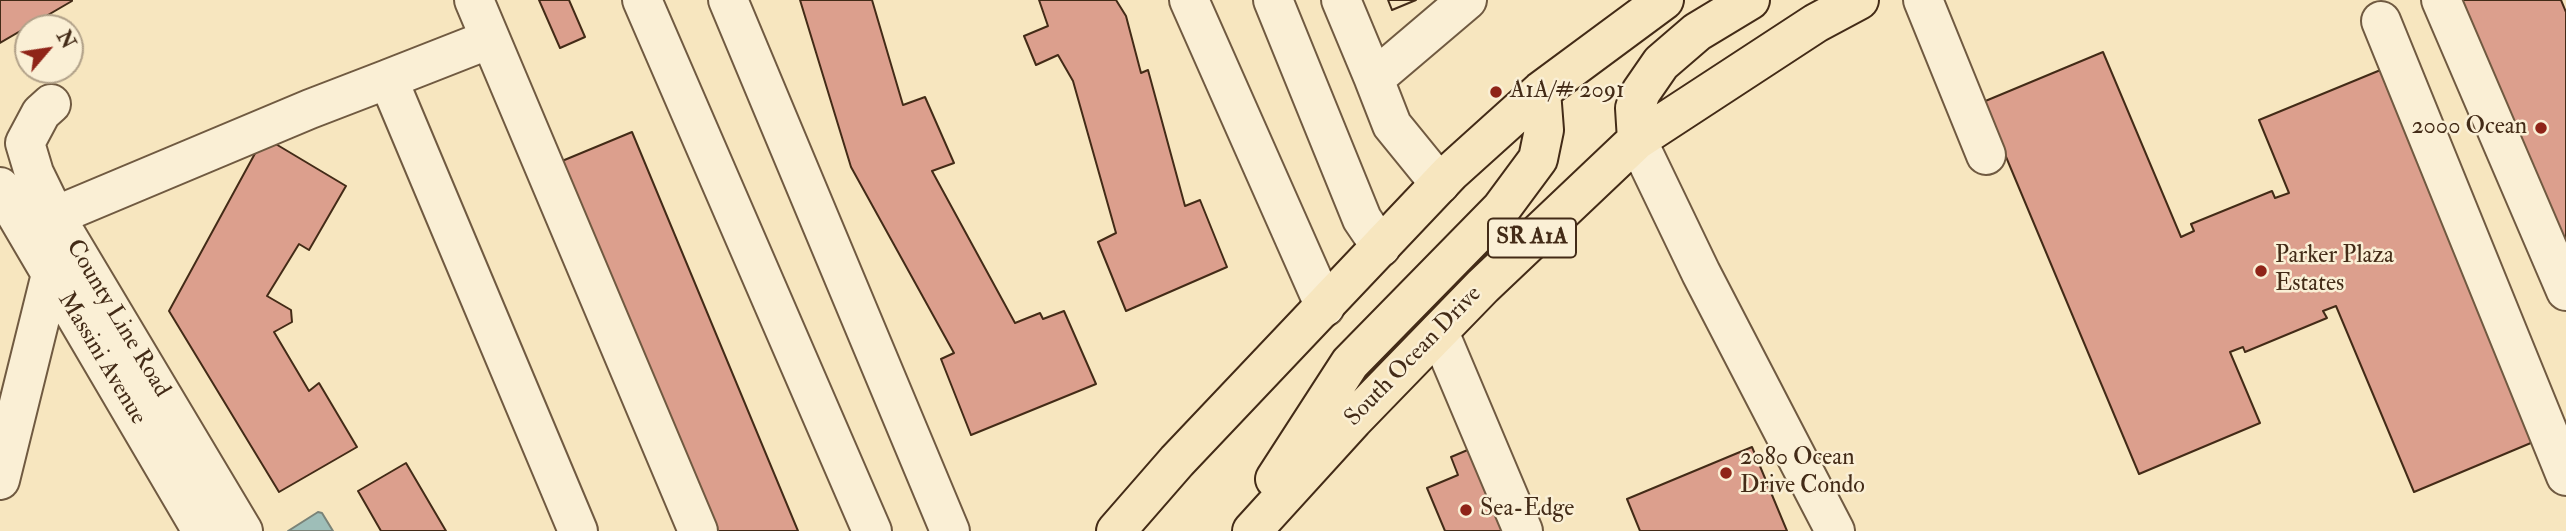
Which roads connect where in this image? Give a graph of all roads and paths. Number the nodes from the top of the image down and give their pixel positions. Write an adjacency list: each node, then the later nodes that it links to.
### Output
1 (474, 0): 14 (street)
2 (642, 0): 35 (street)
3 (728, 0): 36 (street)
4 (1189, 0): 27 (street)
5 (1273, 0): 24 (street)
6 (1341, 0): 16 (street)
7 (1467, 0): 16 (street)
8 (1664, 0): 17 (main road)
9 (1750, 0): 19 (main road)
10 (1859, 0): 19 (main road, South Ocean Drive / SR A1A)
11 (1923, 0): 20 (street)
12 (2441, 0): 26 (street)
13 (2381, 21): 29 (street)
14 (490, 39): 15 (street); 34 (street)
15 (388, 79): 23 (street); 33 (street)
16 (1374, 79): 21 (street)
17 (1541, 91): 21 (main road); 38 (main road)
18 (51, 104): 23 (street, County Line Road)
19 (1637, 140): 28 (main road, South Ocean Drive / SR A1A); 41 (street)
20 (1986, 155)
21 (1440, 184): 24 (main road)
22 (0, 187): 25 (street, Massini Avenue)
23 (55, 216): 32 (street, County Line Road)
24 (1381, 247): 27 (main road)
25 (51, 274): 30 (street); 31 (street, Massini Avenue)
26 (2566, 291)
27 (1325, 307): 37 (main road)
28 (1438, 332): 39 (main road, South Ocean Drive / SR A1A); 40 (street)
29 (2566, 476)
30 (0, 480)
31 (202, 531)
32 (243, 531)
33 (578, 531)
34 (698, 531)
35 (872, 531)
36 (950, 531)
37 (1116, 531)
38 (1242, 531)
39 (1252, 531)
40 (1523, 531)
41 (1835, 531)

